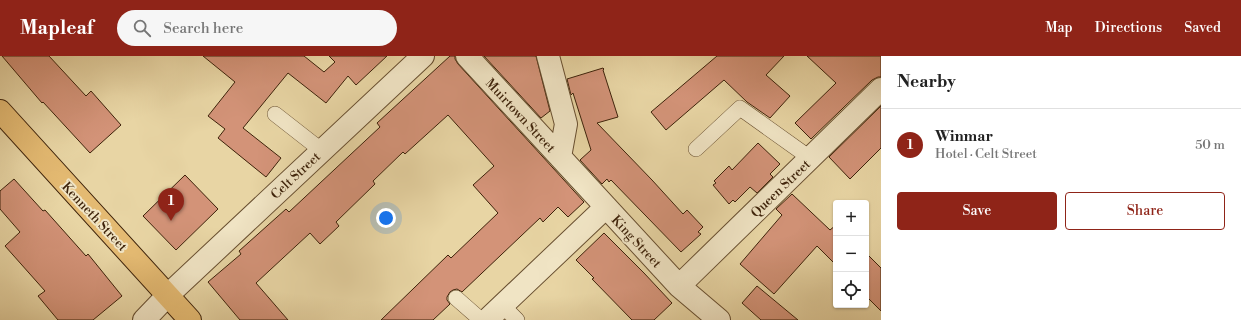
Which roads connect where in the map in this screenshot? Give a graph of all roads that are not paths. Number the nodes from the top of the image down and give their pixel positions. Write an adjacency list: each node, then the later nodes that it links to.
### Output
1 (423, 56): 8 (street, Celt Street)
2 (467, 56): 9 (street, Muirtown Street)
3 (548, 56): 9 (street)
4 (881, 89): 10 (street, Queen Street)
5 (0, 111): 13 (highway, Kenneth Street)
6 (275, 114): 8 (lane)
7 (696, 149): 10 (lane)
8 (321, 150): 13 (street, Celt Street)
9 (560, 157): 11 (street, King Street)
10 (810, 158): 12 (street, Queen Street)
11 (606, 207): 12 (street, King Street); 15 (street)
12 (679, 286): 19 (street, King Street)
13 (168, 295): 16 (street, Celt Street); 17 (highway, Kenneth Street)
14 (456, 298): 18 (lane)
15 (502, 315)
16 (144, 320)
17 (190, 320)
18 (481, 320)
19 (719, 320)

